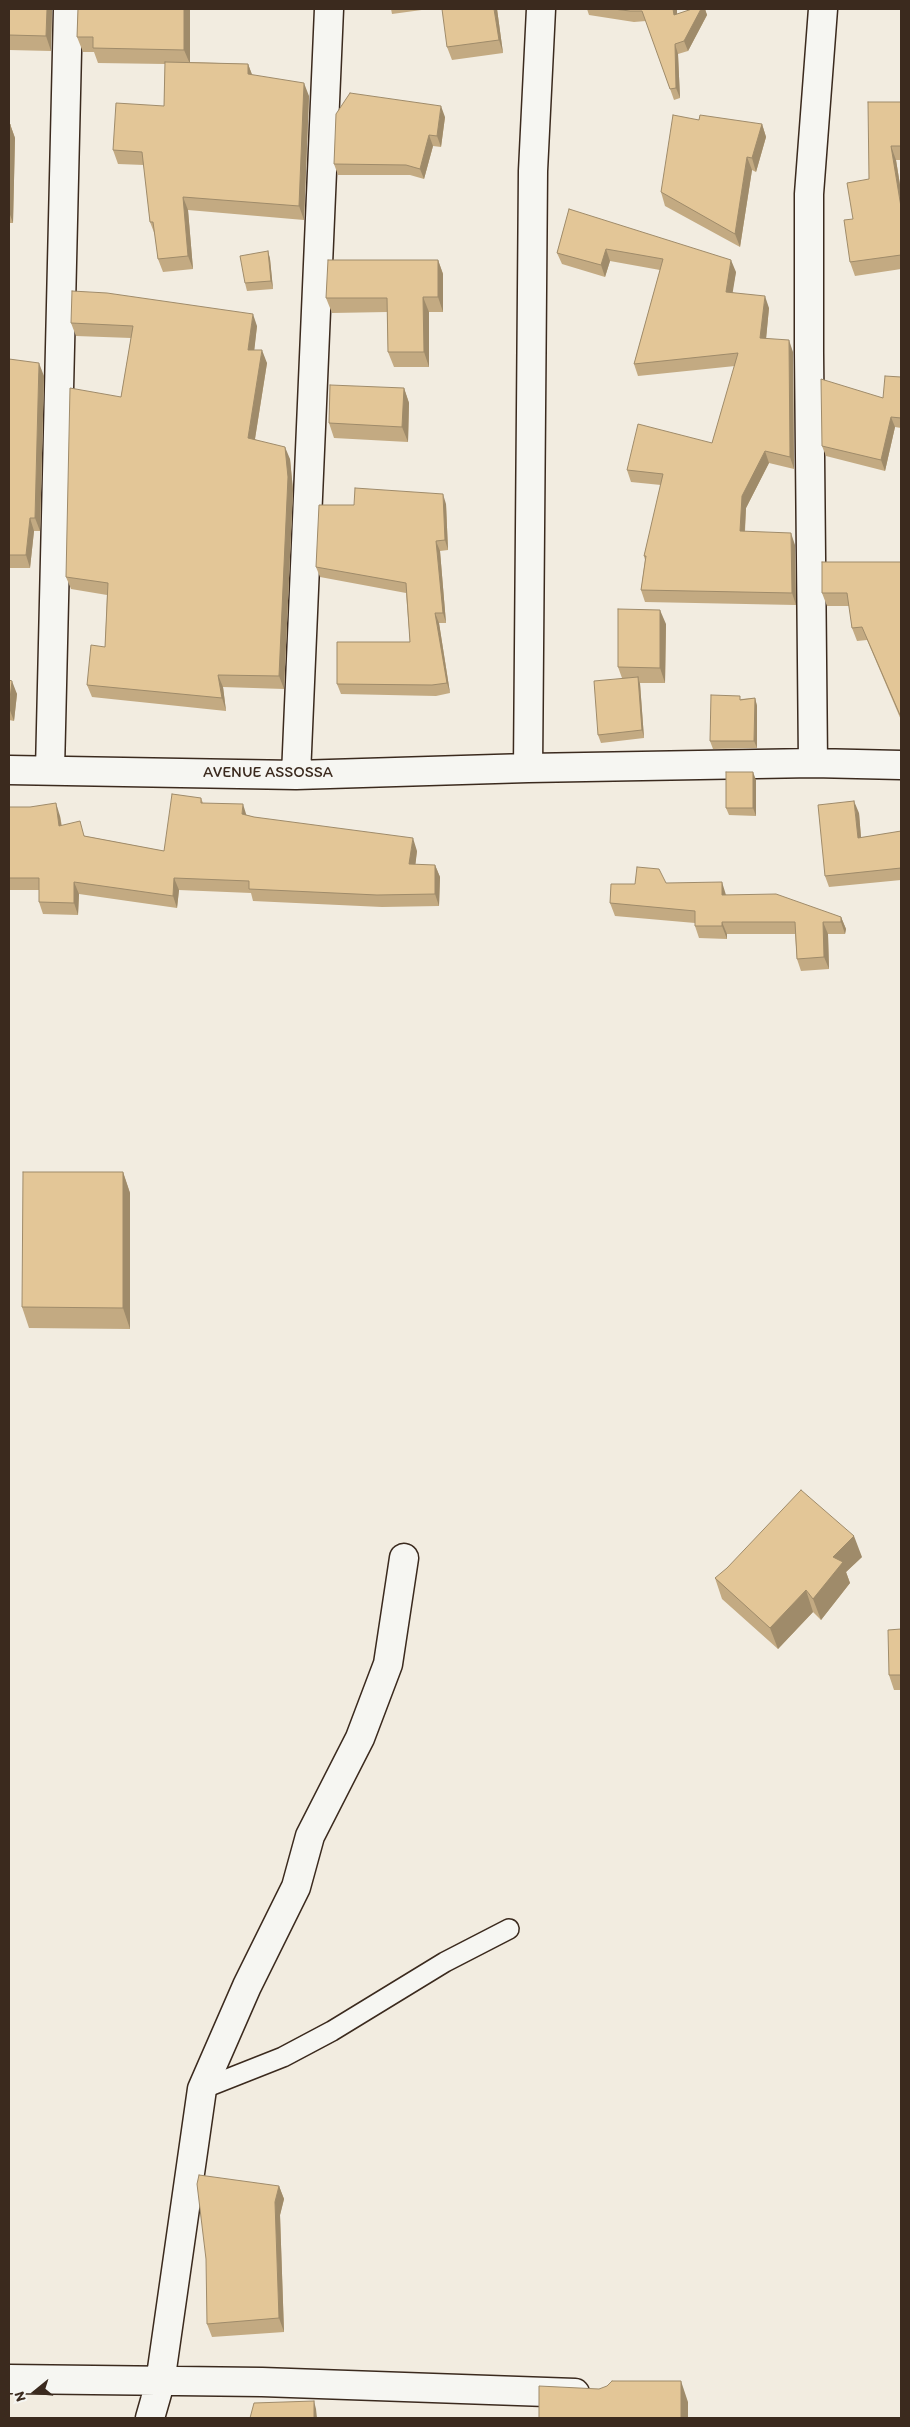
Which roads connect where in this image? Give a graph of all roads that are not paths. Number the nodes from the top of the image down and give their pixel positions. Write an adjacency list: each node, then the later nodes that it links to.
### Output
1 (68, 9): 9 (street)
2 (329, 9): 10 (street)
3 (541, 9): 7 (street)
4 (823, 9): 5 (street)
5 (813, 762): 6 (street, AVENUE ASSOSSA); 7 (street, AVENUE ASSOSSA)
6 (901, 765)
7 (528, 768): 10 (street, AVENUE ASSOSSA)
8 (9, 770): 9 (street, AVENUE ASSOSSA)
9 (50, 770): 10 (street, AVENUE ASSOSSA)
10 (296, 775)
11 (404, 1558): 13 (street)
12 (509, 1929): 13 (lane)
13 (202, 2089): 15 (street)
14 (9, 2380): 15 (street)
15 (160, 2382): 16 (street); 17 (street)
16 (597, 2394)
17 (150, 2418)

